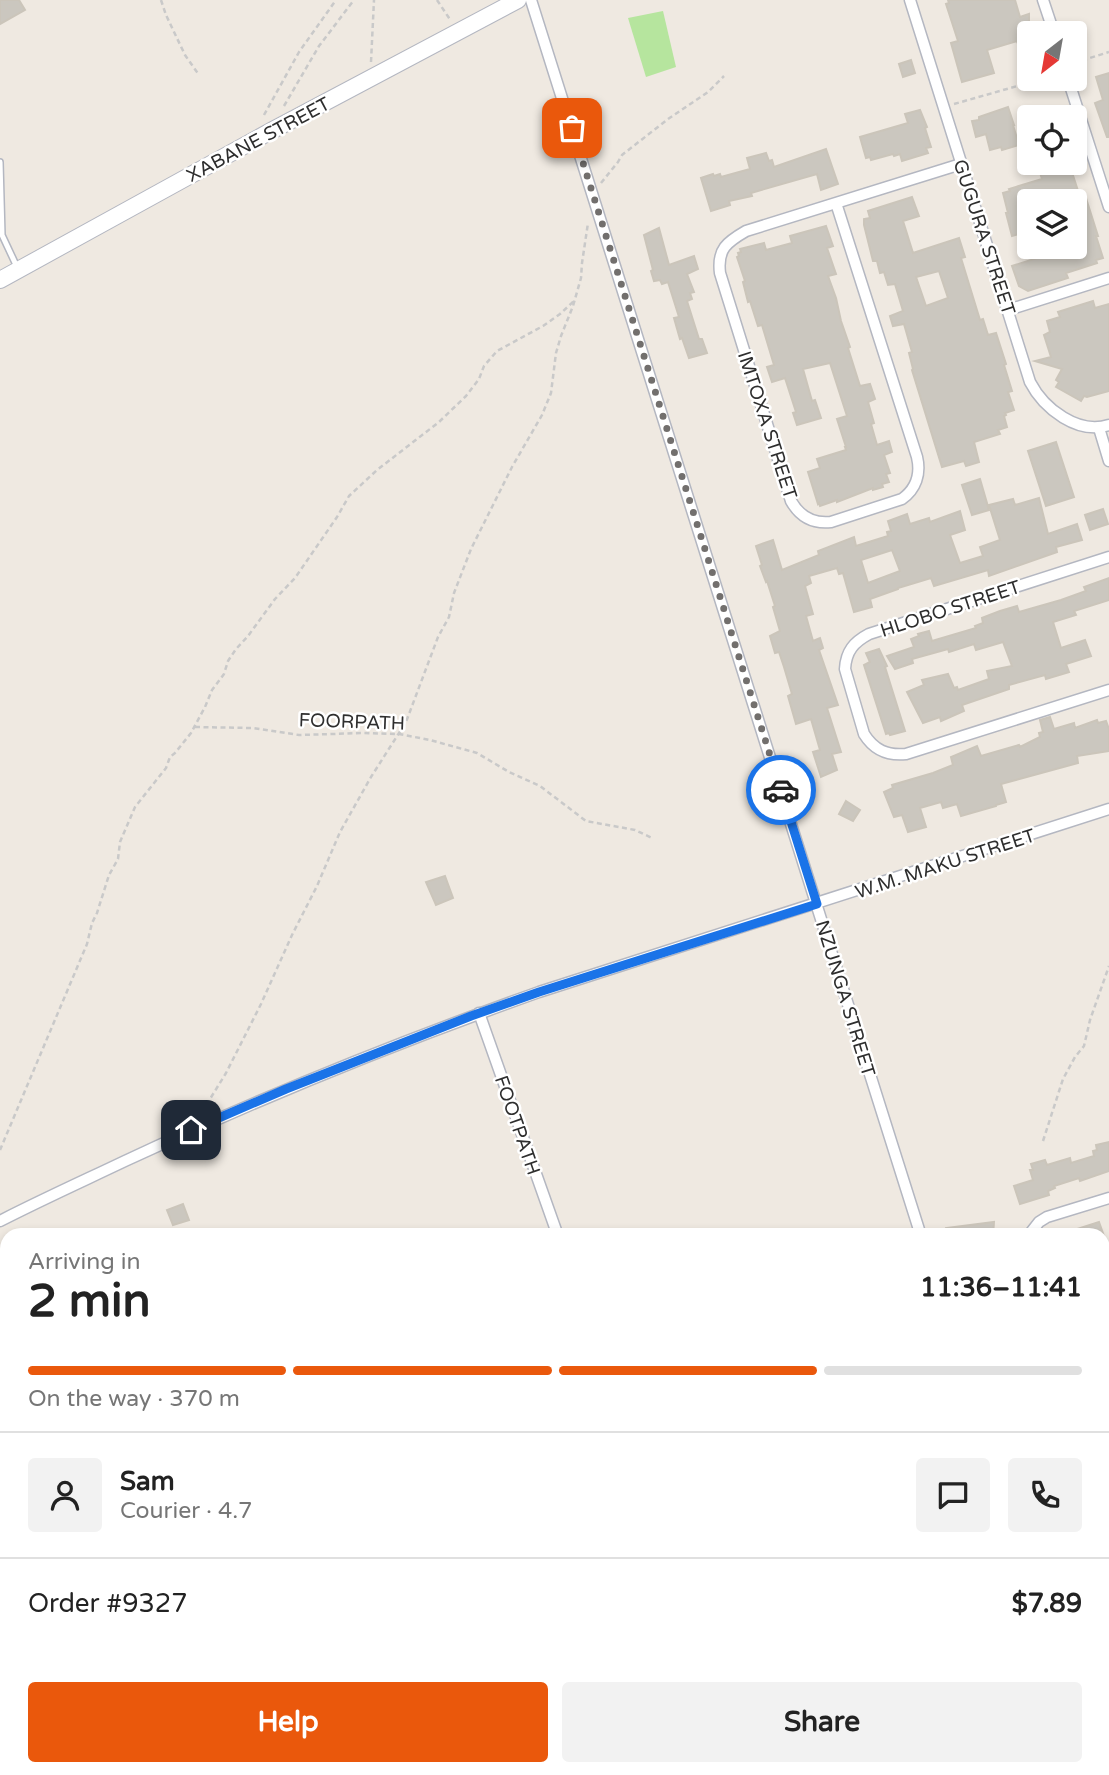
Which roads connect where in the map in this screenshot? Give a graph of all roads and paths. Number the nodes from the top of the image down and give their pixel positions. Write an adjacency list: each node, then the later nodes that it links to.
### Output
1 (161, 0): 14 (path)
2 (336, 0): 21 (path)
3 (354, 0): 20 (path)
4 (374, 0): 16 (path)
5 (438, 0): 11 (path)
6 (518, 0): 11 (street, XABANE STREET)
7 (531, 0): 26 (street, NZUNGA STREET)
8 (910, 0): 19 (street, GUGURA STREET)
9 (1043, 0): 10 (street)
10 (1050, 21)
11 (456, 33): 16 (street, XABANE STREET)
12 (1109, 52): 13 (path)
13 (1087, 59)
14 (198, 75)
15 (724, 76): 24 (path)
16 (370, 79): 28 (street, XABANE STREET)
17 (1017, 86): 19 (path)
18 (1072, 91): 27 (street)
19 (944, 107): 23 (street, GUGURA STREET)
20 (281, 112)
21 (264, 115)
22 (0, 162): 28 (lane)
23 (961, 164): 25 (street, IMTOXA STREET); 32 (street, GUGURA STREET)
24 (601, 183)
25 (835, 203): 25 (street, IMTOXA STREET)
26 (596, 205): 31 (path); 41 (street, NZUNGA STREET)
27 (1109, 206)
28 (19, 270): 30 (street, XABANE STREET)
29 (1109, 278): 32 (street)
30 (0, 280)
31 (575, 300): 37 (path); 38 (path)
32 (1009, 310): 33 (street, GUGURA STREET)
33 (1104, 426): 34 (street)
34 (1109, 461)
35 (1109, 556): 36 (street, HLOBO STREET)
36 (1109, 690)
37 (195, 727): 38 (path, FOORPATH); 46 (path)
38 (399, 734): 40 (path, FOORPATH); 44 (path)
39 (1109, 809): 41 (street, W.M. MAKU STREET)
40 (652, 838)
41 (817, 904): 43 (street, W.M. MAKU STREET); 50 (street, NZUNGA STREET)
42 (1109, 967): 45 (path)
43 (480, 1013): 44 (street, W.M. MAKU STREET); 49 (street, FOOTPATH)
44 (191, 1130): 48 (street, W.M. MAKU STREET)
45 (1043, 1141)
46 (0, 1150)
47 (1109, 1198): 51 (street)
48 (0, 1221)
49 (555, 1228)
50 (918, 1228)
51 (1034, 1228)

